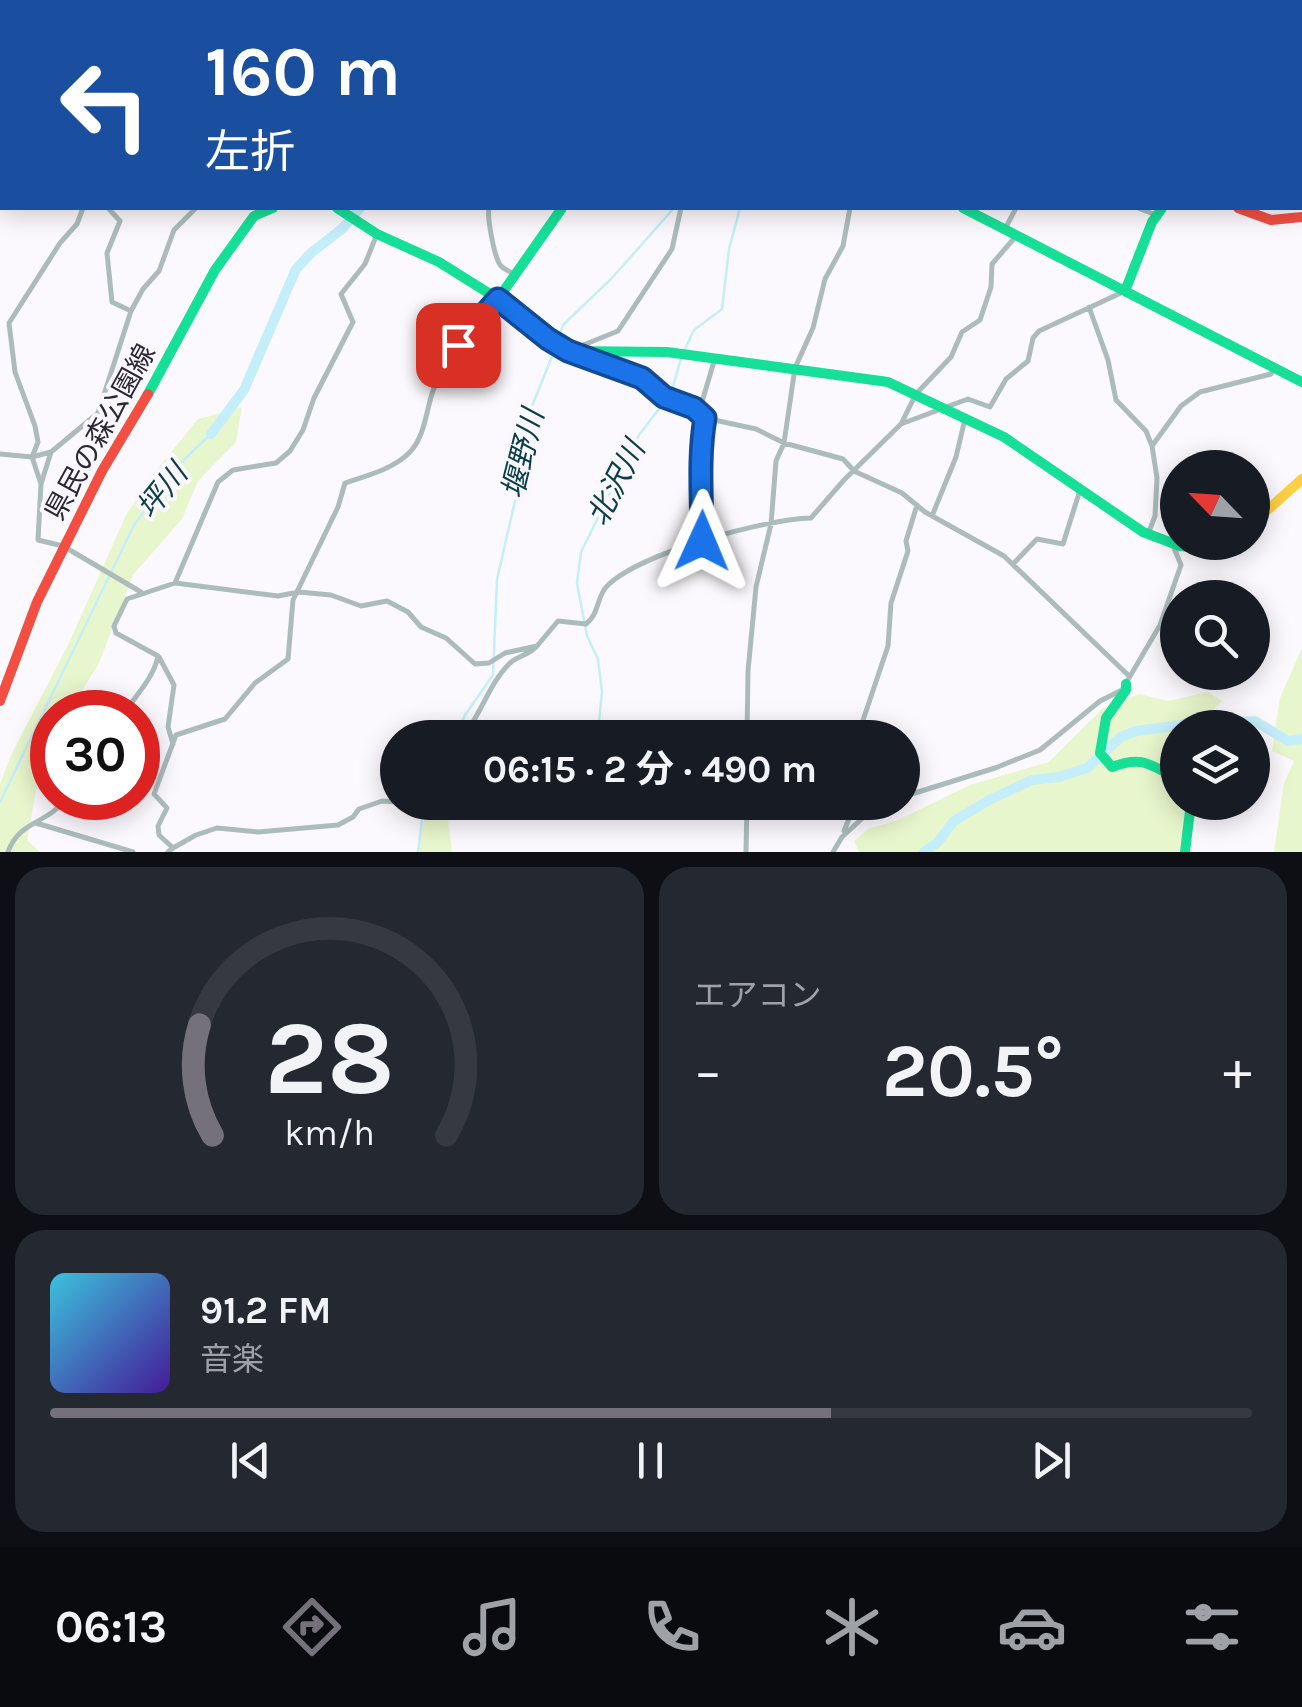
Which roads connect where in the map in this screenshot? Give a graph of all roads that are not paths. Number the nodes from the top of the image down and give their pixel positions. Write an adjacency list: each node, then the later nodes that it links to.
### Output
1 (82, 210): 39 (street)
2 (110, 210): 24 (street)
3 (194, 210): 24 (street)
4 (251, 210): 15 (street)
5 (269, 210): 15 (street, 県民の森公園線)
6 (340, 210): 18 (street)
7 (489, 210): 20 (street)
8 (561, 210): 20 (street)
9 (681, 210): 25 (street)
10 (850, 210): 27 (street)
11 (967, 210): 17 (street)
12 (1015, 210): 17 (street)
13 (1244, 210): 16 (street)
14 (1159, 212): 21 (street)
15 (259, 214): 51 (street, 県民の森公園線)
16 (1302, 217)
17 (1006, 229): 19 (street)
18 (374, 232): 22 (street); 54 (street)
19 (1017, 235): 21 (street); 30 (street)
20 (516, 275): 22 (street)
21 (1124, 291): 23 (street); 28 (street)
22 (498, 299): 25 (street); 56 (street)
23 (1089, 306): 31 (street); 36 (street)
24 (131, 311): 37 (street)
25 (561, 346): 26 (street); 32 (street)
26 (715, 357): 27 (street); 32 (street)
27 (795, 368): 30 (street); 35 (street)
28 (1275, 368): 29 (street); 36 (street)
29 (1302, 382)
30 (916, 394): 31 (street); 34 (street)
31 (942, 408): 33 (street); 34 (street)
32 (702, 415): 35 (street); 50 (street)
33 (965, 419): 43 (street); 46 (street)
34 (900, 424): 40 (street)
35 (784, 443): 40 (street); 47 (street)
36 (1152, 446): 48 (street)
37 (51, 452): 39 (street); 42 (street)
38 (0, 454): 39 (street)
39 (32, 457): 42 (street)
40 (854, 471): 44 (street); 47 (street)
41 (1302, 478): 45 (street)
42 (41, 484): 51 (street)
43 (1080, 490): 48 (street); 53 (street)
44 (917, 505): 46 (street); 64 (street)
45 (1270, 507)
46 (932, 516): 53 (street)
47 (770, 524): 50 (street); 63 (street)
48 (1148, 534): 49 (street)
49 (1160, 539)
50 (702, 541): 57 (street)
51 (63, 546): 55 (street); 61 (street, 県民の森公園線)
52 (1179, 560): 59 (street)
53 (1013, 564): 59 (street)
54 (175, 582): 55 (street); 56 (street)
55 (141, 592): 58 (street)
56 (299, 592): 57 (street); 65 (street)
57 (536, 646): 62 (street)
58 (158, 656): 60 (street); 65 (street)
59 (1127, 680): 66 (street); 67 (street)
60 (139, 690)
61 (1, 693)
62 (477, 720)
63 (747, 720)
64 (863, 720)
65 (173, 744): 76 (street)
66 (1160, 769)
67 (920, 791)
68 (380, 802): 76 (street)
69 (40, 820): 74 (street)
70 (747, 820): 79 (street)
71 (848, 820): 75 (street)
72 (860, 820): 75 (street)
73 (1189, 820): 81 (street)
74 (36, 823): 77 (street); 78 (street)
75 (842, 837): 80 (street)
76 (171, 850)
77 (8, 852)
78 (133, 852)
79 (746, 852)
80 (833, 852)
81 (1185, 852)

